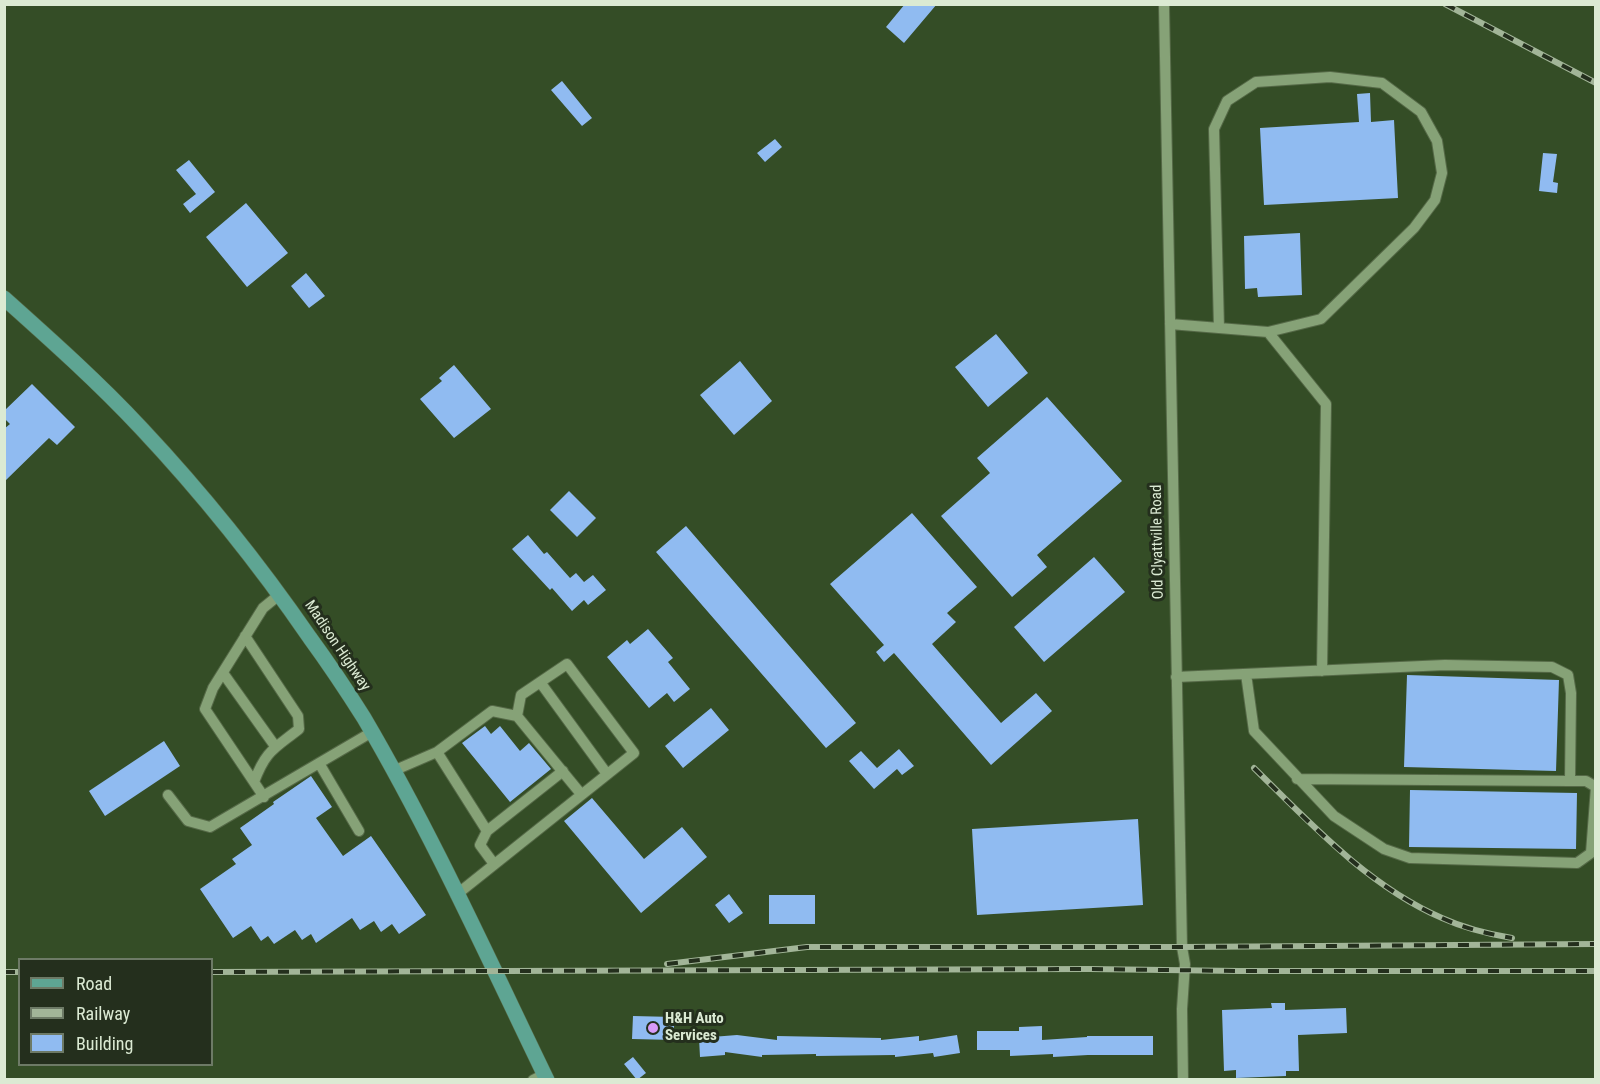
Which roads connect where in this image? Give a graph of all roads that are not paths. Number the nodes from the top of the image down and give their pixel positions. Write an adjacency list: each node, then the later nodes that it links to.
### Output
1 (1164, 4): 3 (street, Old Clyattville Road)
2 (4, 298): 6 (main road, Madison Highway)
3 (1170, 324): 4 (street); 11 (street, Old Clyattville Road)
4 (1219, 328): 5 (street); 5 (street)
5 (1268, 332): 8 (street)
6 (279, 595): 7 (street); 14 (main road, Madison Highway)
7 (245, 636): 9 (street); 15 (street)
8 (1322, 670): 10 (street); 22 (street)
9 (223, 673): 15 (street); 23 (street)
10 (1246, 674): 11 (street); 21 (street)
11 (1176, 677): 32 (street, Old Clyattville Road)
12 (540, 682): 13 (street); 20 (street); 20 (street)
13 (517, 716): 16 (street); 19 (street)
14 (372, 732): 17 (street); 18 (main road, Madison Highway)
15 (275, 746): 23 (street)
16 (437, 752): 18 (street); 28 (street)
17 (319, 764): 26 (street); 27 (street)
18 (393, 771): 30 (main road, Madison Highway)
19 (563, 771): 24 (street); 28 (street)
20 (607, 774): 24 (street)
21 (1297, 779): 22 (street); 22 (street)
22 (1570, 781)
23 (254, 782): 26 (street)
24 (581, 794): 29 (street)
25 (168, 795): 26 (street)
26 (264, 797)
27 (359, 831)
28 (487, 831): 29 (street)
29 (494, 864): 30 (street)
30 (456, 895): 31 (main road, Madison Highway)
31 (542, 1078)
32 (1184, 1080)

